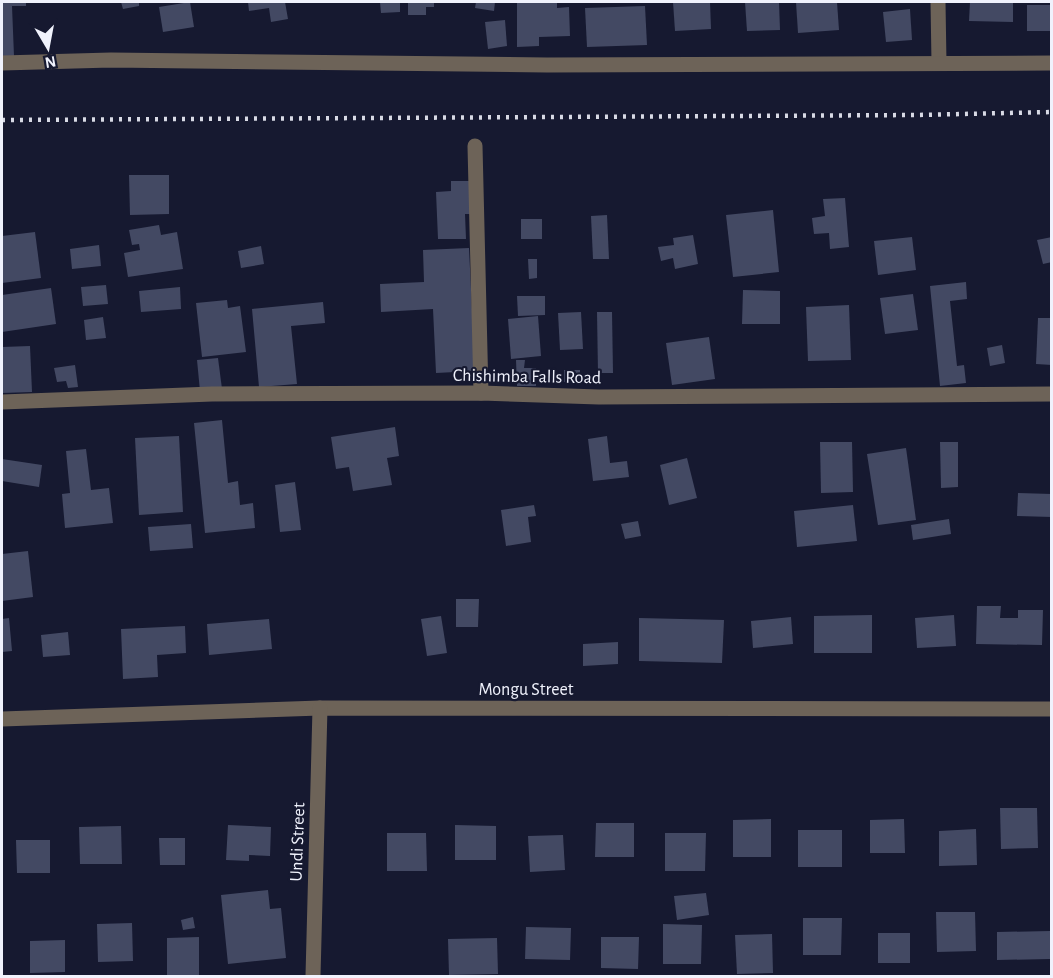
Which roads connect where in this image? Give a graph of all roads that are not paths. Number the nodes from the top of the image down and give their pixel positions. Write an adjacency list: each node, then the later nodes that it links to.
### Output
1 (938, 2): 3 (street)
2 (2, 63): 3 (street)
3 (939, 63): 4 (street)
4 (1052, 63)
5 (475, 146): 6 (street)
6 (481, 393): 7 (street, Chishimba Falls Road); 8 (street, Chishimba Falls Road)
7 (1052, 394)
8 (2, 402)
9 (321, 708): 10 (street, Mongu Street); 11 (street, Mongu Street); 12 (street, Undi Street)
10 (1052, 709)
11 (2, 719)
12 (313, 976)

